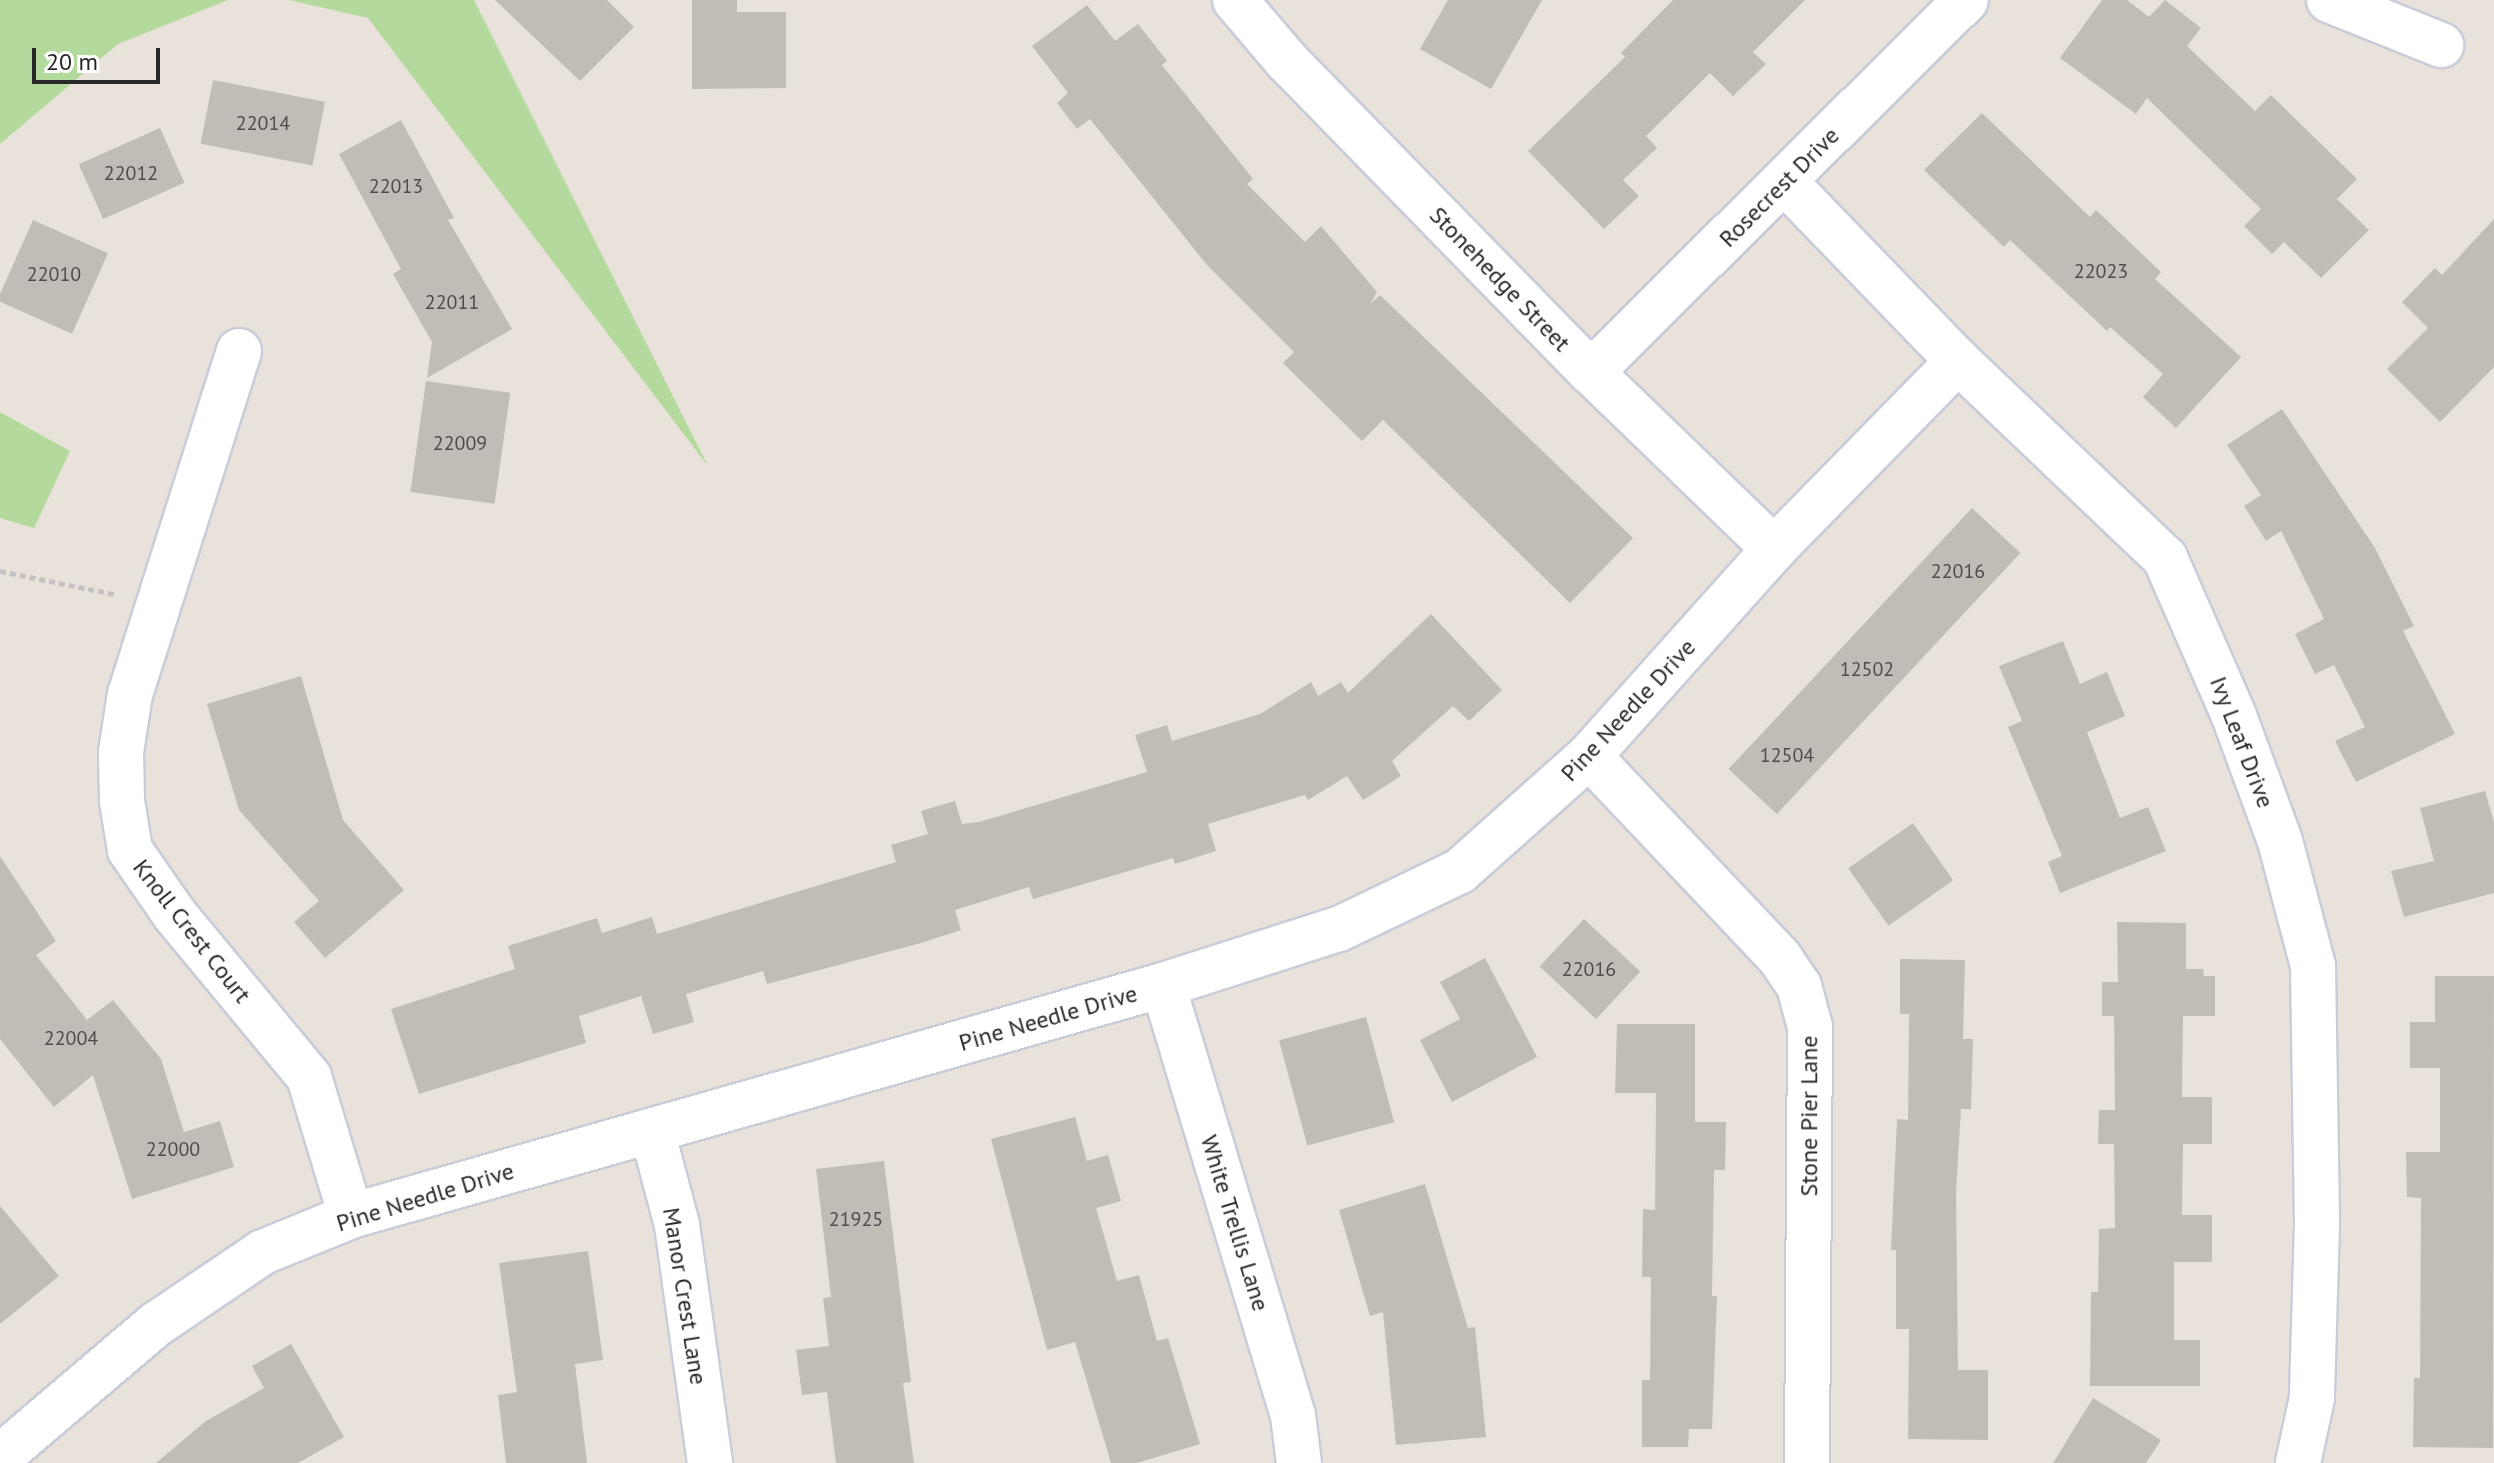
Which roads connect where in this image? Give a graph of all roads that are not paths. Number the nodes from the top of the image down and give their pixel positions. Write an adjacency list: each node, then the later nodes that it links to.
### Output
1 (1966, 0): 5 (street, Rosecrest Drive)
2 (2329, 0): 4 (street)
3 (1253, 7): 8 (street, Stonehedge Street)
4 (2441, 45)
5 (1785, 182): 7 (street, Ivy Leaf Drive); 8 (street, Rosecrest Drive)
6 (239, 351): 13 (street, Knoll Crest Court)
7 (1958, 361): 9 (street, Pine Needle Drive); 18 (street, Ivy Leaf Drive)
8 (1591, 372): 9 (street, Stonehedge Street)
9 (1774, 549): 10 (street, Pine Needle Drive)
10 (1589, 756): 11 (street, Pine Needle Drive); 17 (street, Stone Pier Lane)
11 (1163, 985): 12 (street, Pine Needle Drive); 16 (street, White Trellis Lane)
12 (652, 1131): 13 (street, Pine Needle Drive); 15 (street, Manor Crest Lane)
13 (351, 1216): 14 (street, Pine Needle Drive)
14 (0, 1457)
15 (710, 1463)
16 (1299, 1463)
17 (1807, 1463)
18 (2298, 1463)

